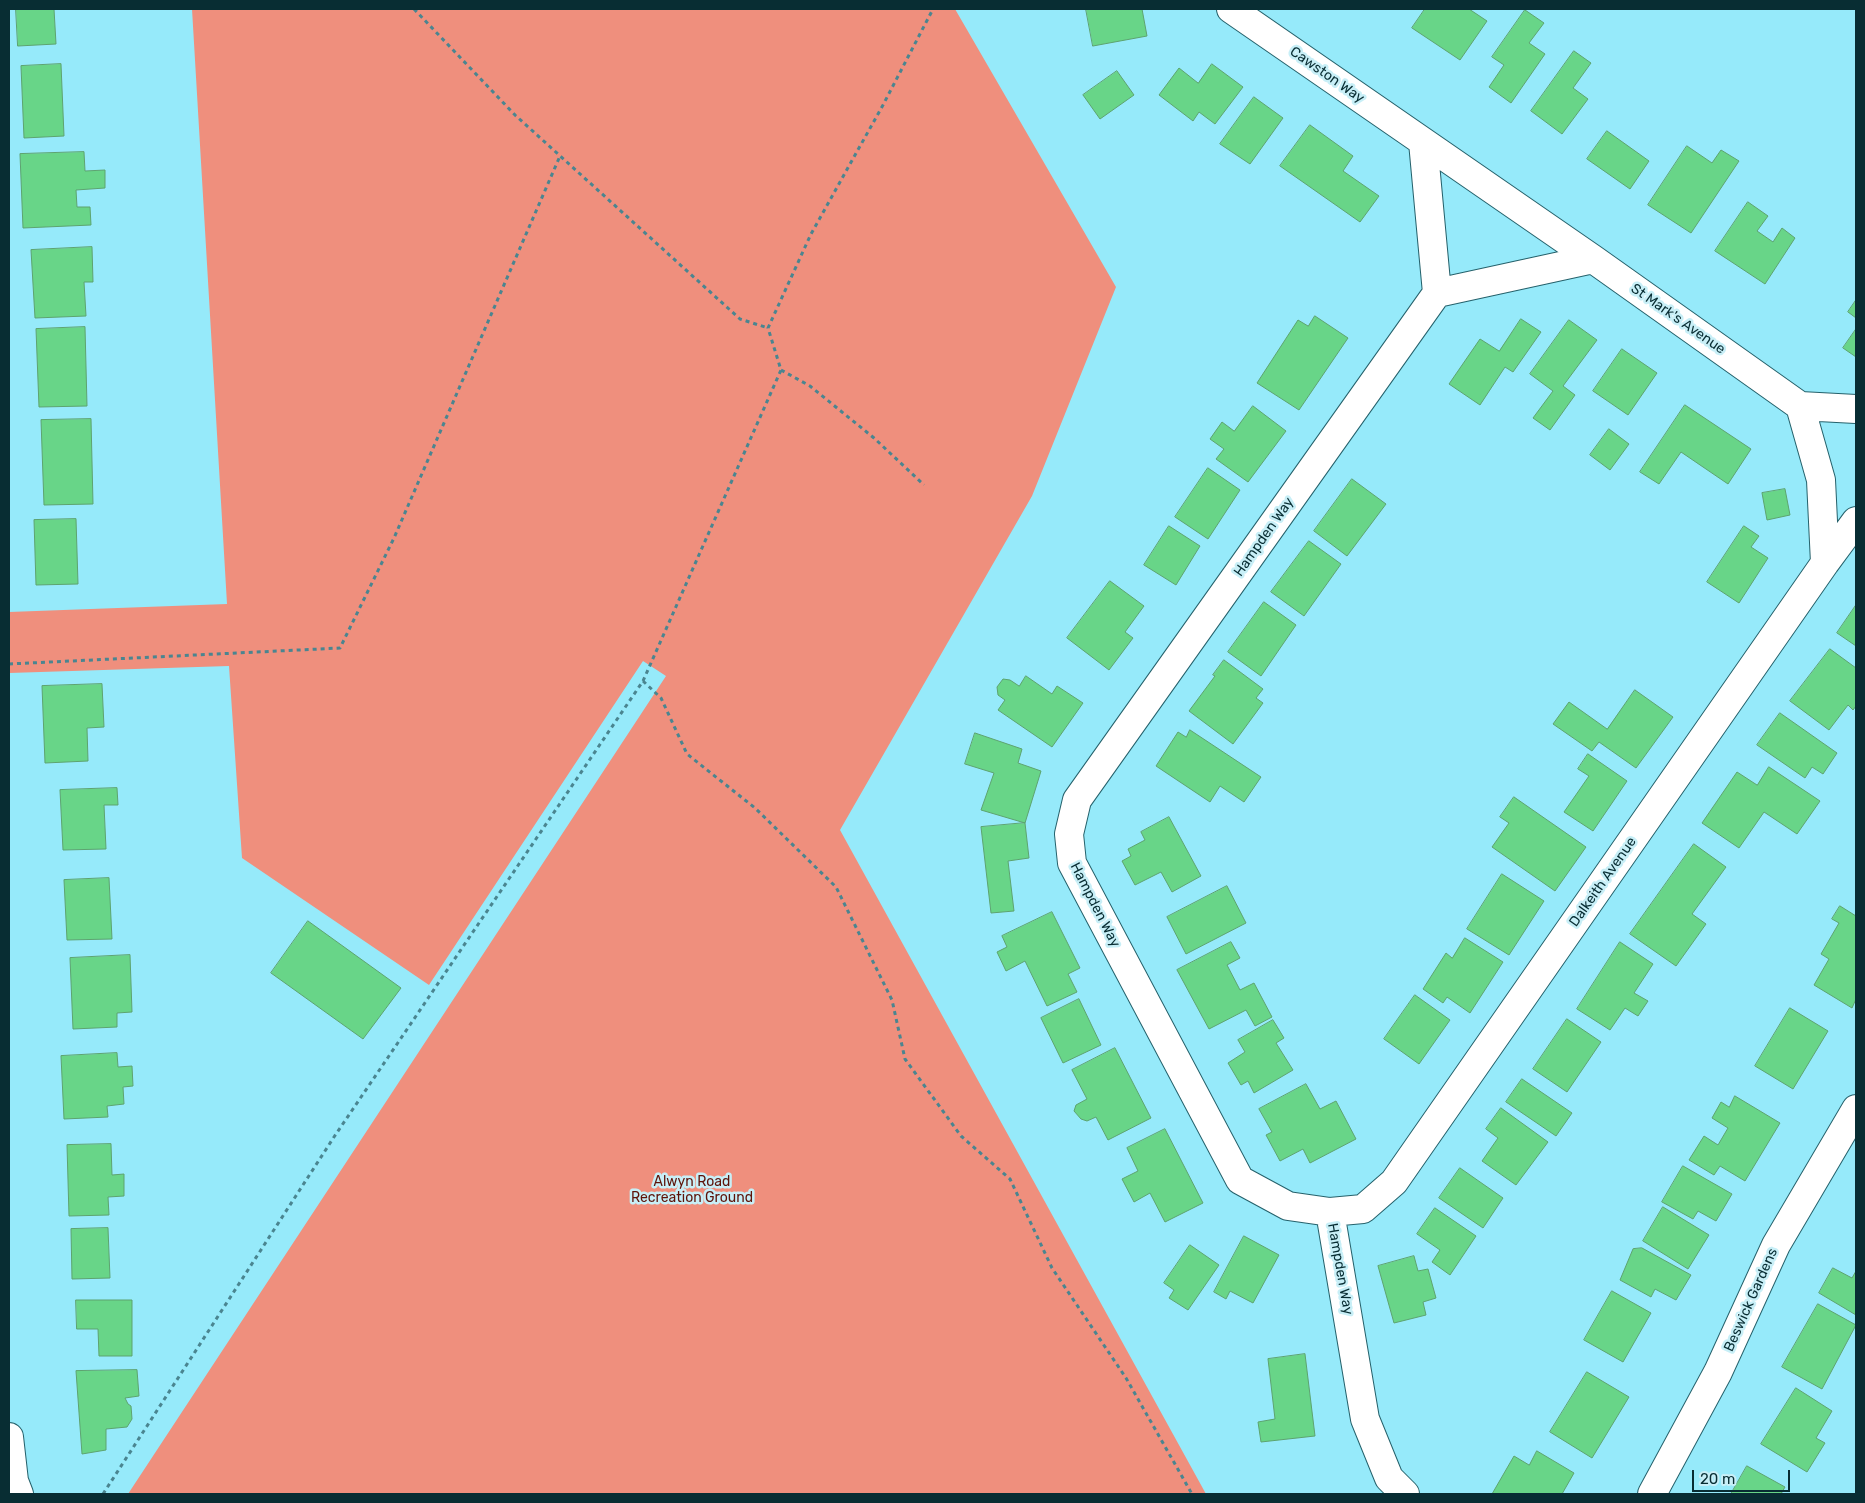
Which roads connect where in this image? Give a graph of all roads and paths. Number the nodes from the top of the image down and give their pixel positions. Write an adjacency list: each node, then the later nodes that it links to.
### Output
1 (414, 9): 5 (path)
2 (933, 9): 8 (path)
3 (1231, 9): 4 (street, Cawston Way)
4 (1423, 142): 6 (street, St Mark's Avenue); 7 (street)
5 (560, 156): 8 (path); 15 (path)
6 (1593, 259): 7 (street); 10 (street, St Mark's Avenue)
7 (1437, 293): 18 (street, Hampden Way)
8 (768, 328): 9 (path)
9 (780, 370): 12 (path); 16 (path)
10 (1800, 406): 11 (street); 14 (street)
11 (1856, 409)
12 (924, 486)
13 (1856, 521): 14 (street, Dalkeith Avenue)
14 (1824, 563): 18 (street, Dalkeith Avenue)
15 (9, 664)
16 (643, 681): 21 (path); 22 (path)
17 (1856, 1109): 24 (street, Beswick Gardens)
18 (1330, 1212): 23 (street, Hampden Way)
19 (9, 1436): 20 (street)
20 (19, 1494)
21 (103, 1494)
22 (1192, 1494)
23 (1405, 1494)
24 (1652, 1494)

